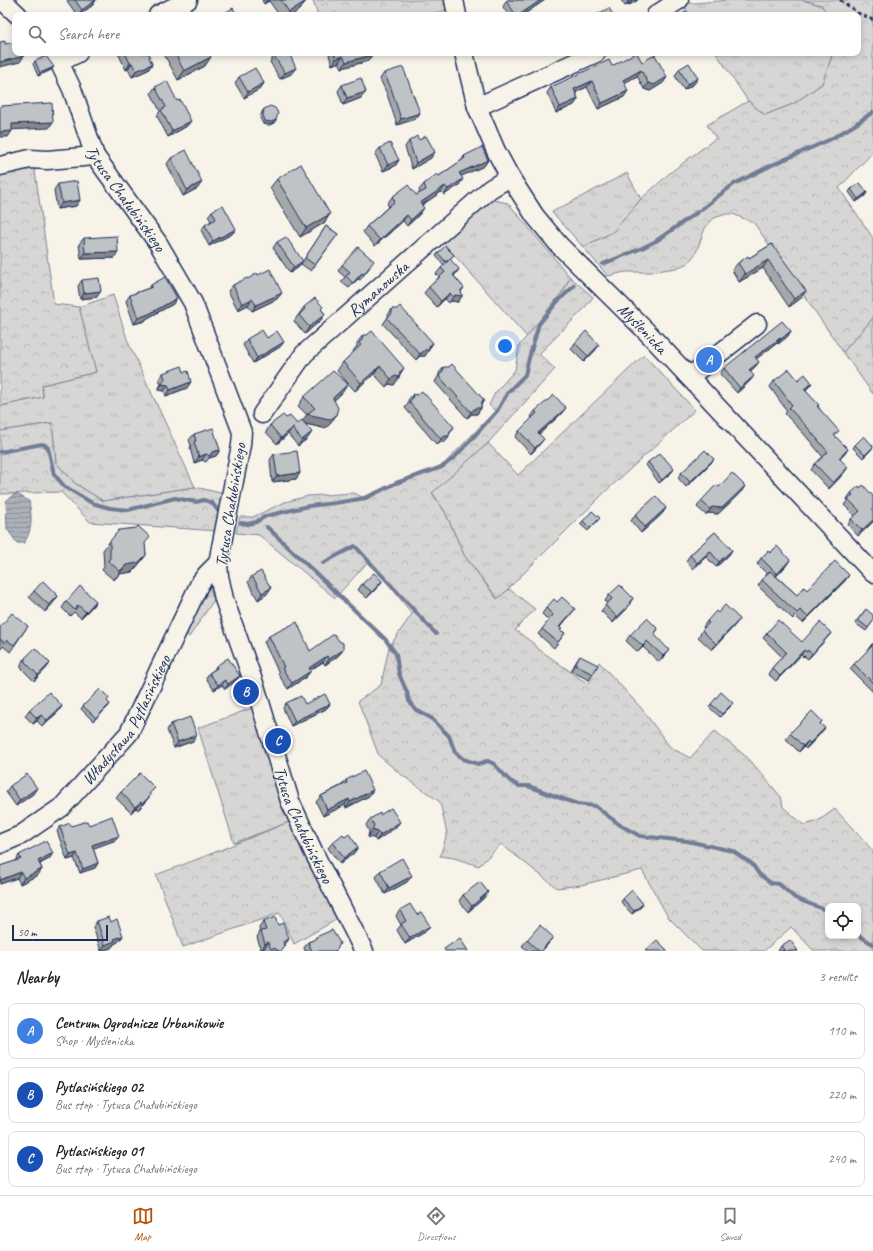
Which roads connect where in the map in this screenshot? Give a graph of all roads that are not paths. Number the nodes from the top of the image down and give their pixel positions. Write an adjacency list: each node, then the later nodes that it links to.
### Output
1 (2, 0): 5 (street)
2 (188, 0): 6 (street)
3 (454, 0): 7 (street)
4 (679, 0): 8 (street)
5 (15, 12)
6 (164, 12)
7 (456, 12)
8 (661, 12)
9 (465, 56): 12 (street, Myślenicka)
10 (590, 56): 12 (street)
11 (56, 57): 13 (street, Tytusa Chałubińskiego)
12 (477, 108): 15 (street, Myślenicka)
13 (96, 156): 14 (street); 19 (street, Tytusa Chałubińskiego)
14 (0, 166)
15 (510, 177): 17 (street, Myślenicka); 18 (street, Rymanowska)
16 (757, 324): 17 (street)
17 (687, 375): 20 (street, Myślenicka)
18 (262, 414)
19 (218, 563): 21 (street, Władysława Pytlasińskiego); 22 (street, Tytusa Chałubińskiego)
20 (873, 573)
21 (0, 844)
22 (364, 951)

